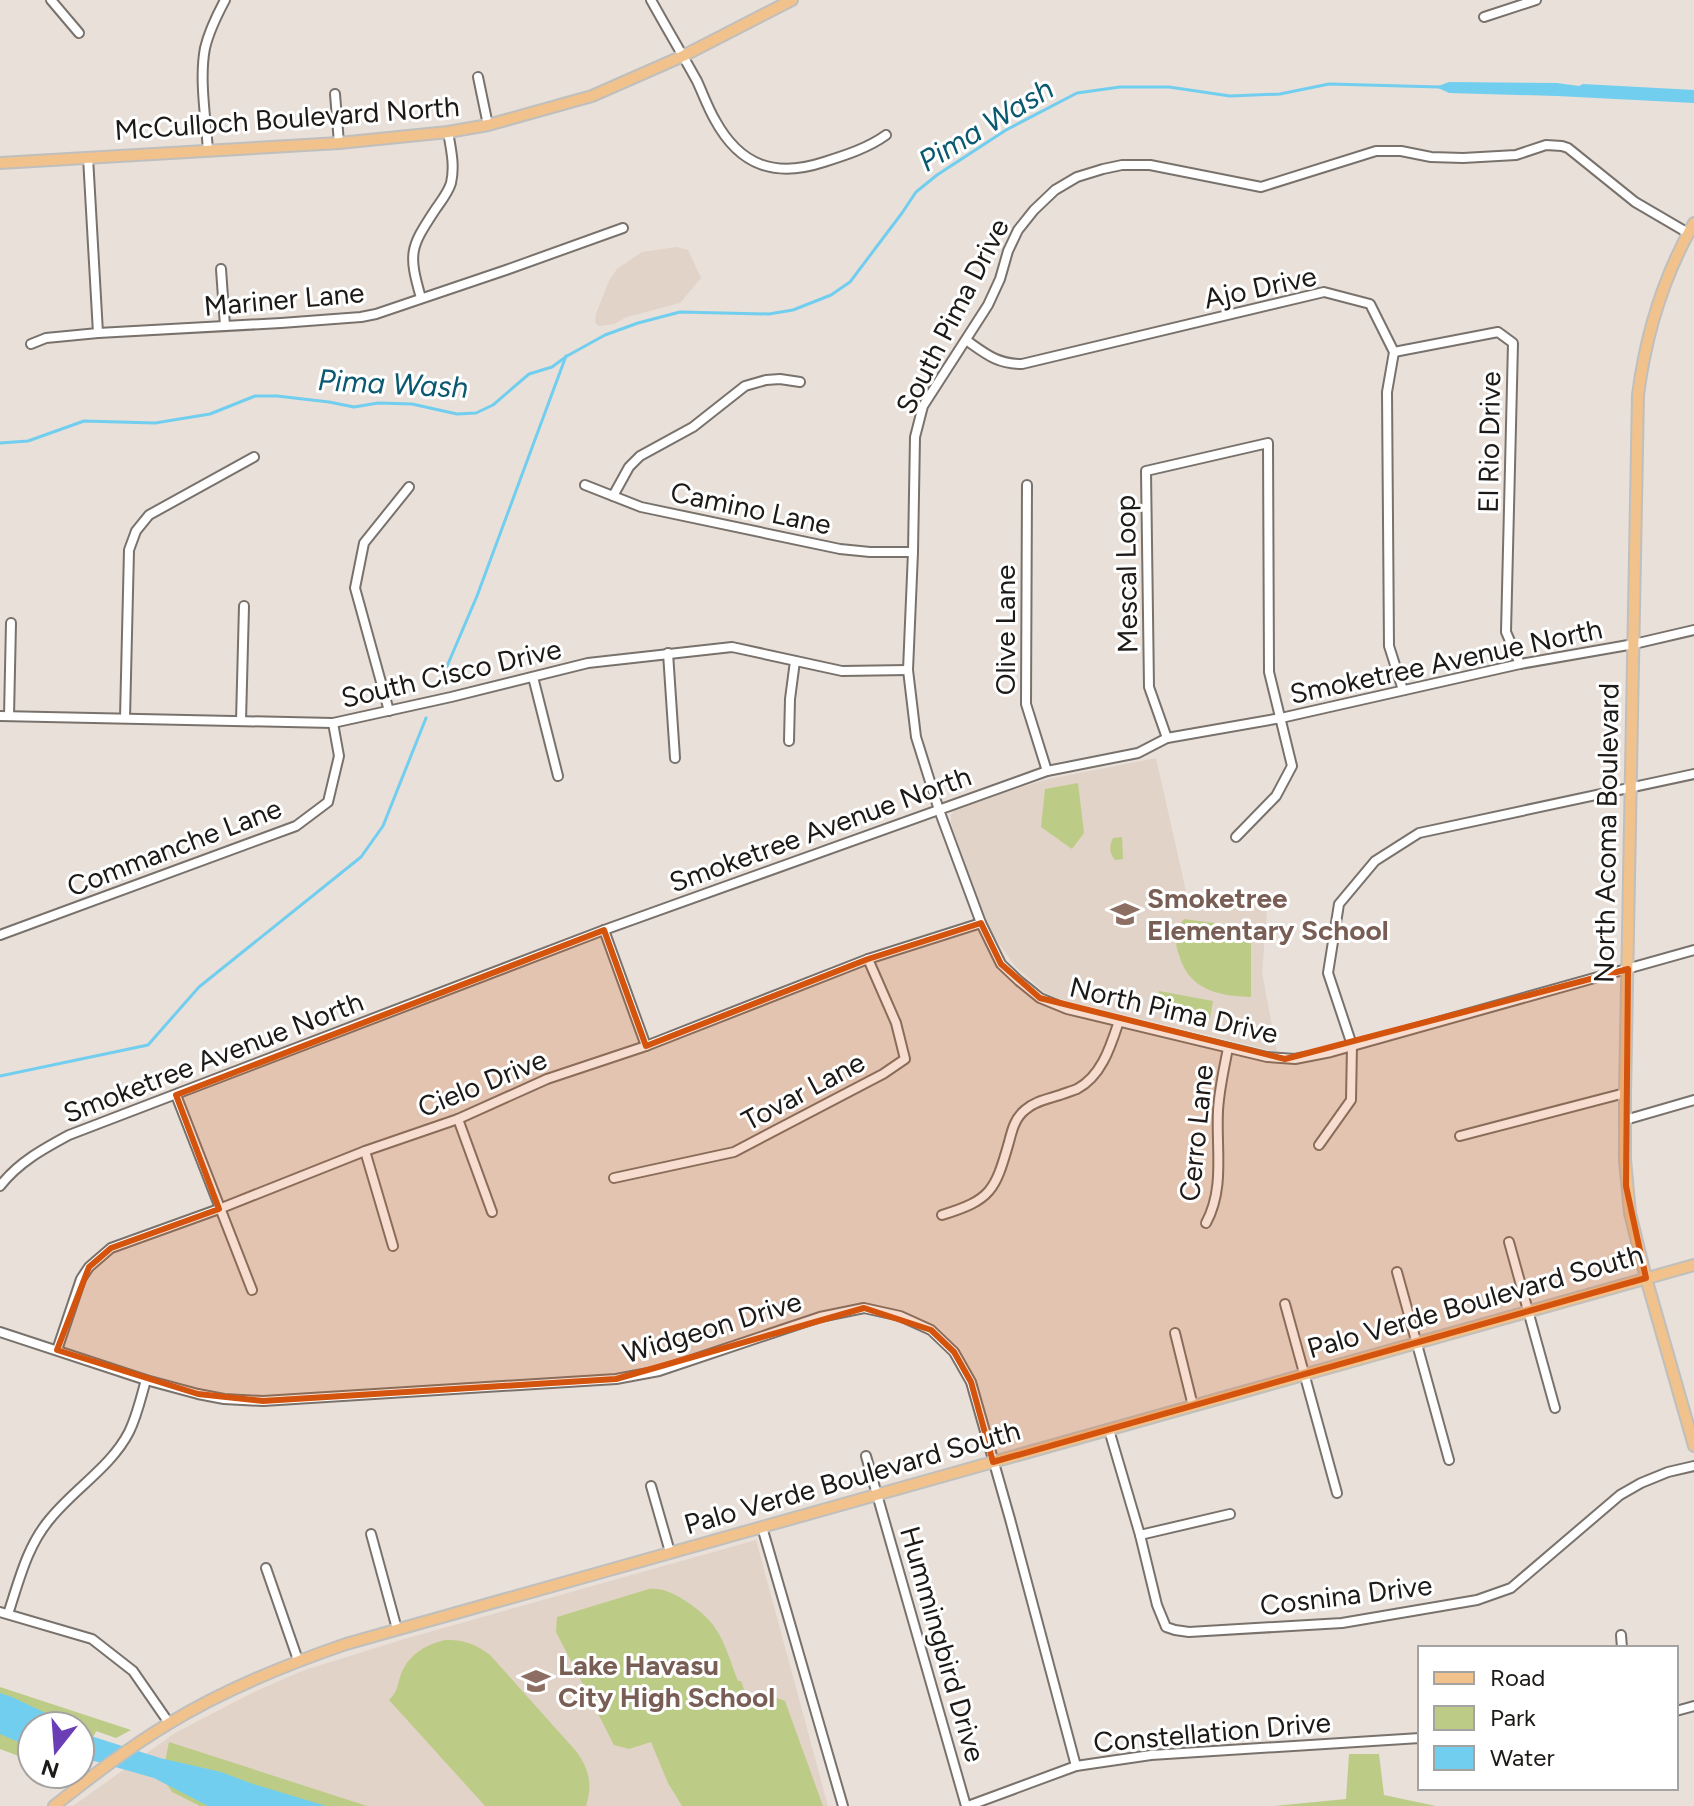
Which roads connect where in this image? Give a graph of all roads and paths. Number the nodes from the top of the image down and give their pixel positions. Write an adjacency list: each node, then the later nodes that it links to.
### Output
1 (51, 0): 7 (street)
2 (225, 0): 15 (street)
3 (651, 0): 8 (street)
4 (792, 0): 8 (main road, McCulloch Boulevard North)
5 (1536, 0): 6 (street)
6 (1484, 17)
7 (79, 33)
8 (683, 56): 11 (main road, McCulloch Boulevard North); 13 (street)
9 (478, 77): 11 (street)
10 (335, 94): 14 (street)
11 (488, 125): 12 (main road, McCulloch Boulevard North)
12 (448, 132): 14 (main road, McCulloch Boulevard North); 22 (street)
13 (886, 135)
14 (339, 143): 15 (main road, McCulloch Boulevard North)
15 (208, 151): 16 (main road, McCulloch Boulevard North)
16 (88, 157): 17 (main road, McCulloch Boulevard North); 24 (street)
17 (0, 163)
18 (1694, 223): 20 (main road, North Acoma Boulevard)
19 (623, 228): 22 (street, Mariner Lane)
20 (1688, 233): 25 (street, South Pima Drive); 38 (main road, North Acoma Boulevard)
21 (221, 269): 23 (street)
22 (421, 298): 23 (street, Mariner Lane)
23 (225, 326): 24 (street, Mariner Lane)
24 (98, 333): 26 (street, Mariner Lane)
25 (966, 340): 27 (street, Ajo Drive); 34 (street, South Pima Drive)
26 (31, 344)
27 (1394, 352): 41 (street, El Rio Drive); 44 (street)
28 (800, 382): 33 (street)
29 (254, 457): 47 (street)
30 (585, 485): 33 (street, Camino Lane)
31 (1027, 485): 54 (street, Olive Lane)
32 (409, 487): 45 (street)
33 (613, 496): 34 (street, Camino Lane)
34 (913, 552): 42 (street, South Pima Drive)
35 (244, 606): 49 (street)
36 (11, 623): 46 (street)
37 (1694, 630): 38 (street, Smoketree Avenue North)
38 (1634, 644): 41 (street, Smoketree Avenue North); 57 (main road, North Acoma Boulevard)
39 (668, 653): 40 (street, South Cisco Drive); 43 (street, South Cisco Drive); 53 (street)
40 (795, 661): 42 (street, South Cisco Drive); 52 (street)
41 (1520, 664): 44 (street, Smoketree Avenue North)
42 (908, 670): 58 (street, South Pima Drive)
43 (533, 677): 45 (street, South Cisco Drive); 56 (street)
44 (1403, 690): 48 (street, Smoketree Avenue North)
45 (389, 711): 50 (street, South Cisco Drive)
46 (4, 716): 47 (street, South Cisco Drive)
47 (125, 718): 49 (street, South Cisco Drive)
48 (1281, 718): 51 (street, Smoketree Avenue North); 51 (street, Mescal Loop); 59 (street)
49 (241, 721): 50 (street, South Cisco Drive)
50 (333, 723): 62 (street, Commanche Lane)
51 (1167, 738): 54 (street, Smoketree Avenue North)
52 (789, 741)
53 (675, 758)
54 (1047, 771): 58 (street, Smoketree Avenue North)
55 (1694, 774): 57 (street)
56 (558, 776)
57 (1631, 788): 65 (main road, North Acoma Boulevard); 67 (street)
58 (939, 810): 60 (street, North Pima Drive); 61 (street, Smoketree Avenue North)
59 (1236, 837)
60 (981, 923): 64 (street, Cielo Drive); 66 (street, North Pima Drive)
61 (604, 930): 68 (street); 71 (street, Smoketree Avenue North)
62 (0, 935)
63 (1694, 950): 65 (street, North Pima Drive)
64 (868, 959): 68 (street, Cielo Drive); 78 (street, Tovar Lane)
65 (1628, 969): 67 (street, North Pima Drive); 70 (main road, North Acoma Boulevard)
66 (1119, 1021): 69 (street, North Pima Drive); 82 (street)
67 (1352, 1045): 69 (street, North Pima Drive); 76 (street)
68 (646, 1046): 73 (street, Cielo Drive)
69 (1228, 1048): 83 (street, Cerro Lane)
70 (1625, 1093): 74 (main road, North Acoma Boulevard); 75 (street)
71 (176, 1095): 79 (street, Smoketree Avenue North); 80 (street)
72 (1694, 1100): 74 (street)
73 (458, 1119): 77 (street, Cielo Drive); 81 (street)
74 (1625, 1120): 88 (main road, North Acoma Boulevard)
75 (1460, 1136)
76 (1319, 1145)
77 (365, 1151): 80 (street, Cielo Drive); 85 (street)
78 (614, 1178)
79 (0, 1186)
80 (219, 1209): 89 (street); 95 (street, Cielo Drive)
81 (492, 1212)
82 (942, 1215)
83 (1206, 1223)
84 (1509, 1242): 91 (street)
85 (393, 1246)
86 (1694, 1265): 88 (main road, Palo Verde Boulevard South)
87 (1397, 1272): 94 (street)
88 (1646, 1278): 91 (main road, Palo Verde Boulevard South); 101 (main road, North Acoma Boulevard)
89 (252, 1290)
90 (1285, 1304): 96 (street)
91 (1528, 1311): 94 (main road, Palo Verde Boulevard South); 99 (street)
92 (0, 1332): 95 (street, Widgeon Drive)
93 (1175, 1333): 98 (street)
94 (1416, 1343): 96 (main road, Palo Verde Boulevard South); 103 (street)
95 (57, 1350): 97 (street, Widgeon Drive)
96 (1304, 1374): 98 (main road, Palo Verde Boulevard South); 107 (street)
97 (146, 1380): 104 (street, Widgeon Drive); 115 (street)
98 (1193, 1406): 100 (main road, Palo Verde Boulevard South)
99 (1555, 1408)
100 (1109, 1430): 104 (main road, Palo Verde Boulevard South); 112 (street, Cosnina Drive)
101 (1694, 1446)
102 (866, 1456): 108 (street, Hummingbird Drive)
103 (1449, 1460)
104 (993, 1462): 108 (main road, Palo Verde Boulevard South); 122 (street, Widgeon Drive)
105 (1694, 1466): 112 (street, Cosnina Drive)
106 (651, 1486): 113 (street)
107 (1337, 1493)
108 (877, 1495): 110 (main road, Palo Verde Boulevard South); 127 (street, Hummingbird Drive)
109 (1230, 1514): 112 (street)
110 (762, 1527): 113 (main road, Palo Verde Boulevard South); 126 (street)
111 (371, 1534): 116 (street)
112 (1140, 1535)
113 (670, 1552): 116 (main road, Palo Verde Boulevard South)
114 (266, 1568): 119 (street)
115 (4, 1613): 120 (street)
116 (397, 1629): 119 (main road, Palo Verde Boulevard South)
117 (1621, 1635): 118 (street)
118 (1622, 1646)
119 (298, 1660): 120 (main road, Palo Verde Boulevard South)
120 (169, 1723): 123 (main road, Palo Verde Boulevard South)
121 (1418, 1738): 122 (street, Constellation Drive)
122 (1076, 1766): 127 (street, Constellation Drive)
123 (69, 1794): 124 (main road, Palo Verde Boulevard South); 125 (main road)
124 (54, 1806)
125 (64, 1806)
126 (843, 1806)
127 (967, 1806)

